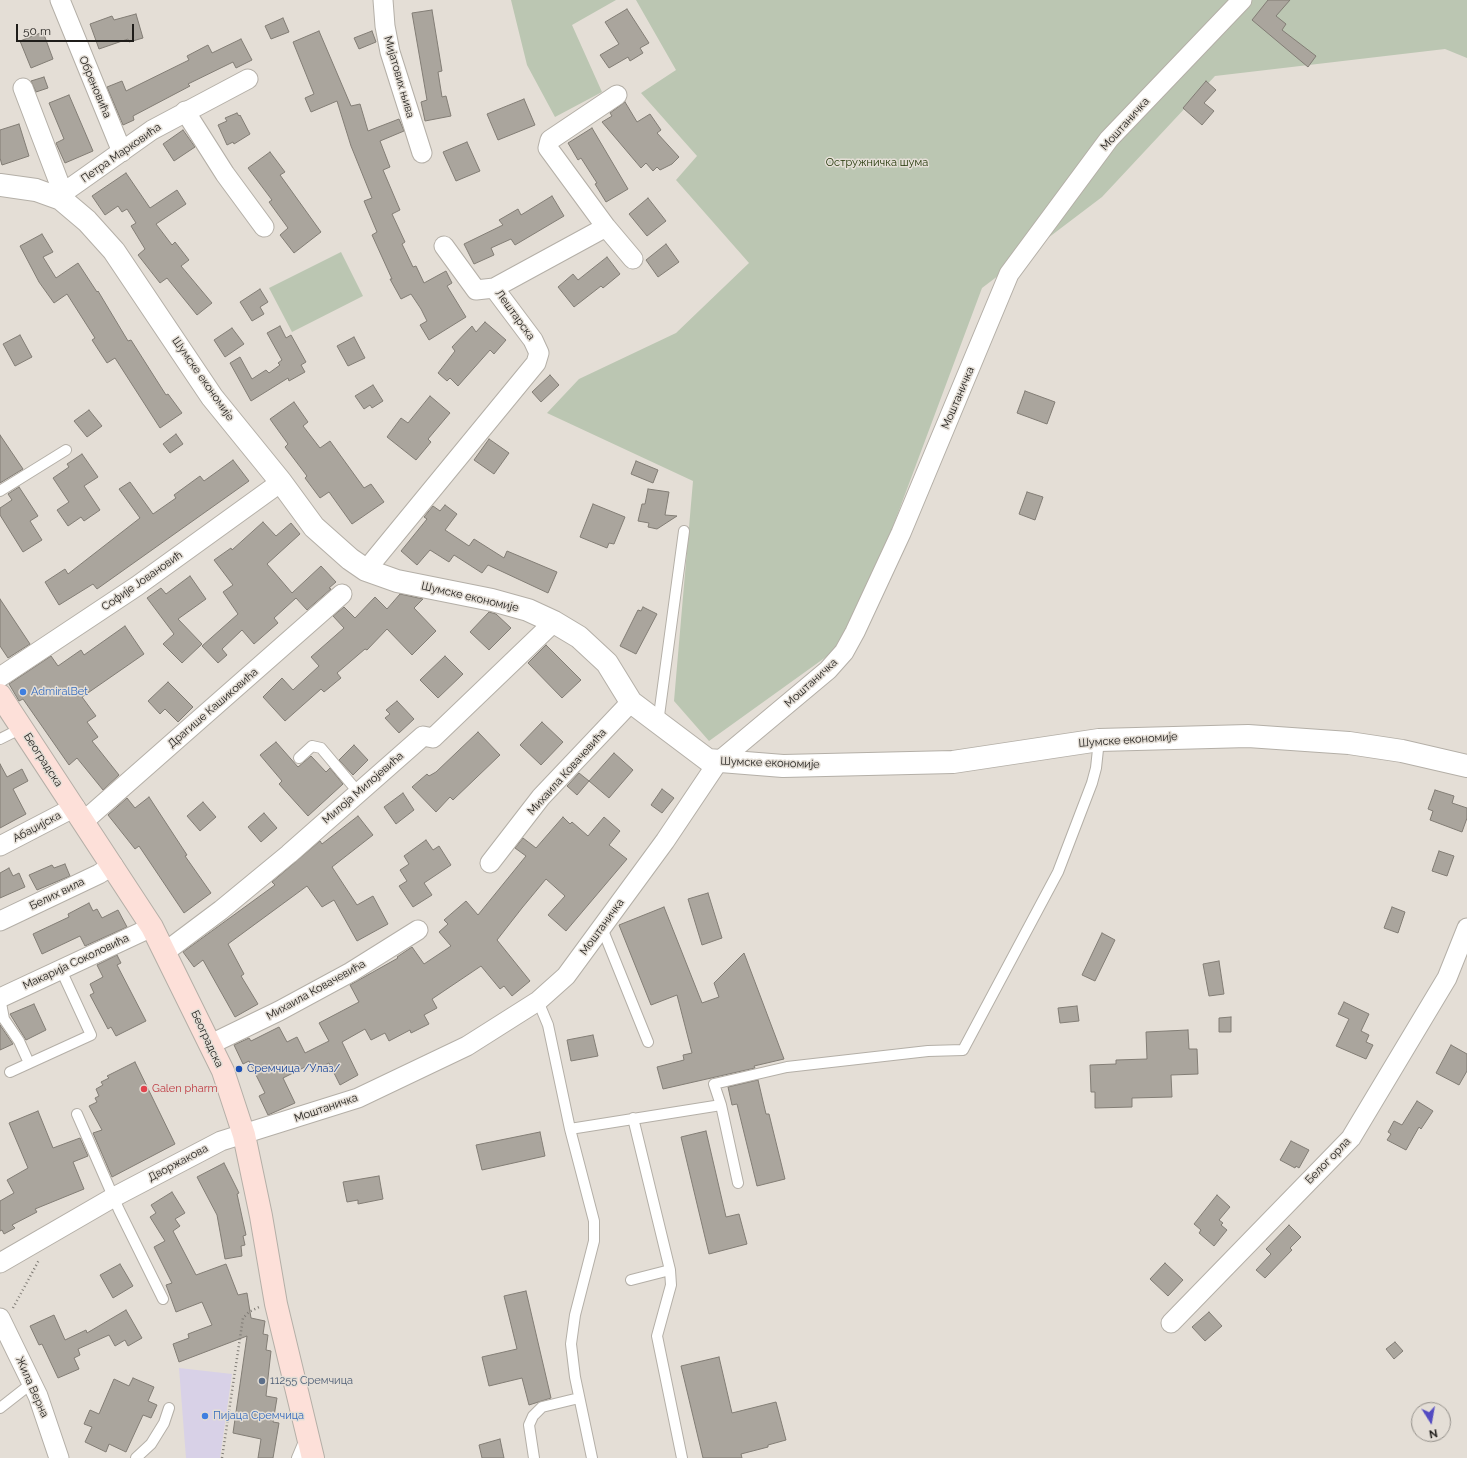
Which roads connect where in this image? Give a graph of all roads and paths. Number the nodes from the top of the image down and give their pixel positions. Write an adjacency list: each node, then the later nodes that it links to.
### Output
1 (60, 0): 8 (street, Обреновића)
2 (383, 0): 9 (street, Мијатових њива)
3 (1242, 0): 32 (street, Моштаничка)
4 (248, 79): 7 (street, Петра Марковића)
5 (23, 88): 11 (street)
6 (617, 94): 13 (street)
7 (185, 111): 8 (street, Петра Марковића); 12 (street)
8 (122, 152): 11 (street, Петра Марковића)
9 (422, 153)
10 (0, 185): 11 (street, Шумске економије)
11 (62, 196): 18 (street, Шумске економије)
12 (264, 227)
13 (606, 227): 15 (street); 16 (street, Лештарска)
14 (444, 246): 16 (street)
15 (633, 259)
16 (494, 288): 21 (street, Лештарска)
17 (66, 450): 19 (lane)
18 (281, 482): 21 (street, Шумске економије); 24 (street, Софије Јовановић)
19 (0, 491)
20 (684, 531): 27 (lane)
21 (366, 570): 23 (street, Шумске економије)
22 (342, 594): 35 (street, Драгише Кашиковића)
23 (554, 622): 26 (street, Шумске економије); 34 (street, Милоја Милојевића)
24 (0, 677)
25 (0, 695): 28 (main road, Београдска)
26 (631, 702): 27 (street, Шумске економије); 37 (street, Михаила Ковачевића)
27 (658, 724): 32 (street, Шумске економије)
28 (22, 728): 29 (lane, Београдска); 35 (main road, Београдска)
29 (0, 739)
30 (1100, 740): 32 (street, Шумске економије); 33 (street, Шумске економије); 52 (lane)
31 (299, 758): 34 (lane)
32 (718, 762): 41 (street, Моштаничка)
33 (1467, 766)
34 (358, 792): 44 (street, Милоја Милојевића)
35 (79, 814): 36 (street, Абаџијска); 38 (main road, Београдска)
36 (0, 846)
37 (490, 863)
38 (113, 866): 39 (street, Белих вила); 40 (main road, Београдска)
39 (0, 921)
40 (152, 927): 44 (main road, Београдска); 45 (street, Макарија Соколовића)
41 (602, 928): 47 (street, Моштаничка); 48 (lane)
42 (1467, 928): 66 (street, Белог орла)
43 (418, 930): 49 (street, Михаила Ковачевића)
44 (164, 952): 49 (main road, Београдска)
45 (61, 970): 46 (street, Макарија Соколовића); 50 (lane)
46 (0, 998): 50 (lane)
47 (538, 1001): 55 (lane); 56 (street, Моштаничка)
48 (648, 1042)
49 (211, 1044): 56 (main road, Београдска)
50 (30, 1062): 51 (lane)
51 (10, 1072)
52 (721, 1105): 54 (lane); 57 (lane)
53 (77, 1114): 58 (lane)
54 (633, 1118): 55 (lane); 61 (lane)
55 (570, 1129): 68 (lane)
56 (244, 1135): 58 (street, Дворжакова); 64 (main road, Београдска)
57 (738, 1183)
58 (114, 1197): 60 (street, Дворжакова); 63 (lane)
59 (41, 1255): 65 (path)
60 (0, 1263)
61 (670, 1270): 62 (lane); 79 (lane)
62 (631, 1280)
63 (163, 1299)
64 (276, 1304): 71 (main road, Београдска); 74 (path)
65 (5, 1315): 67 (street, Жила Верна)
66 (1171, 1323)
67 (32, 1383): 69 (lane); 72 (street, Жила Верна)
68 (579, 1398): 77 (lane); 78 (lane)
69 (0, 1408)
70 (169, 1408): 73 (lane)
71 (307, 1436): 75 (lane); 76 (main road, Београдска)
72 (59, 1458)
73 (136, 1458)
74 (222, 1458)
75 (297, 1458)
76 (313, 1458)
77 (534, 1458)
78 (592, 1458)
79 (682, 1458)

